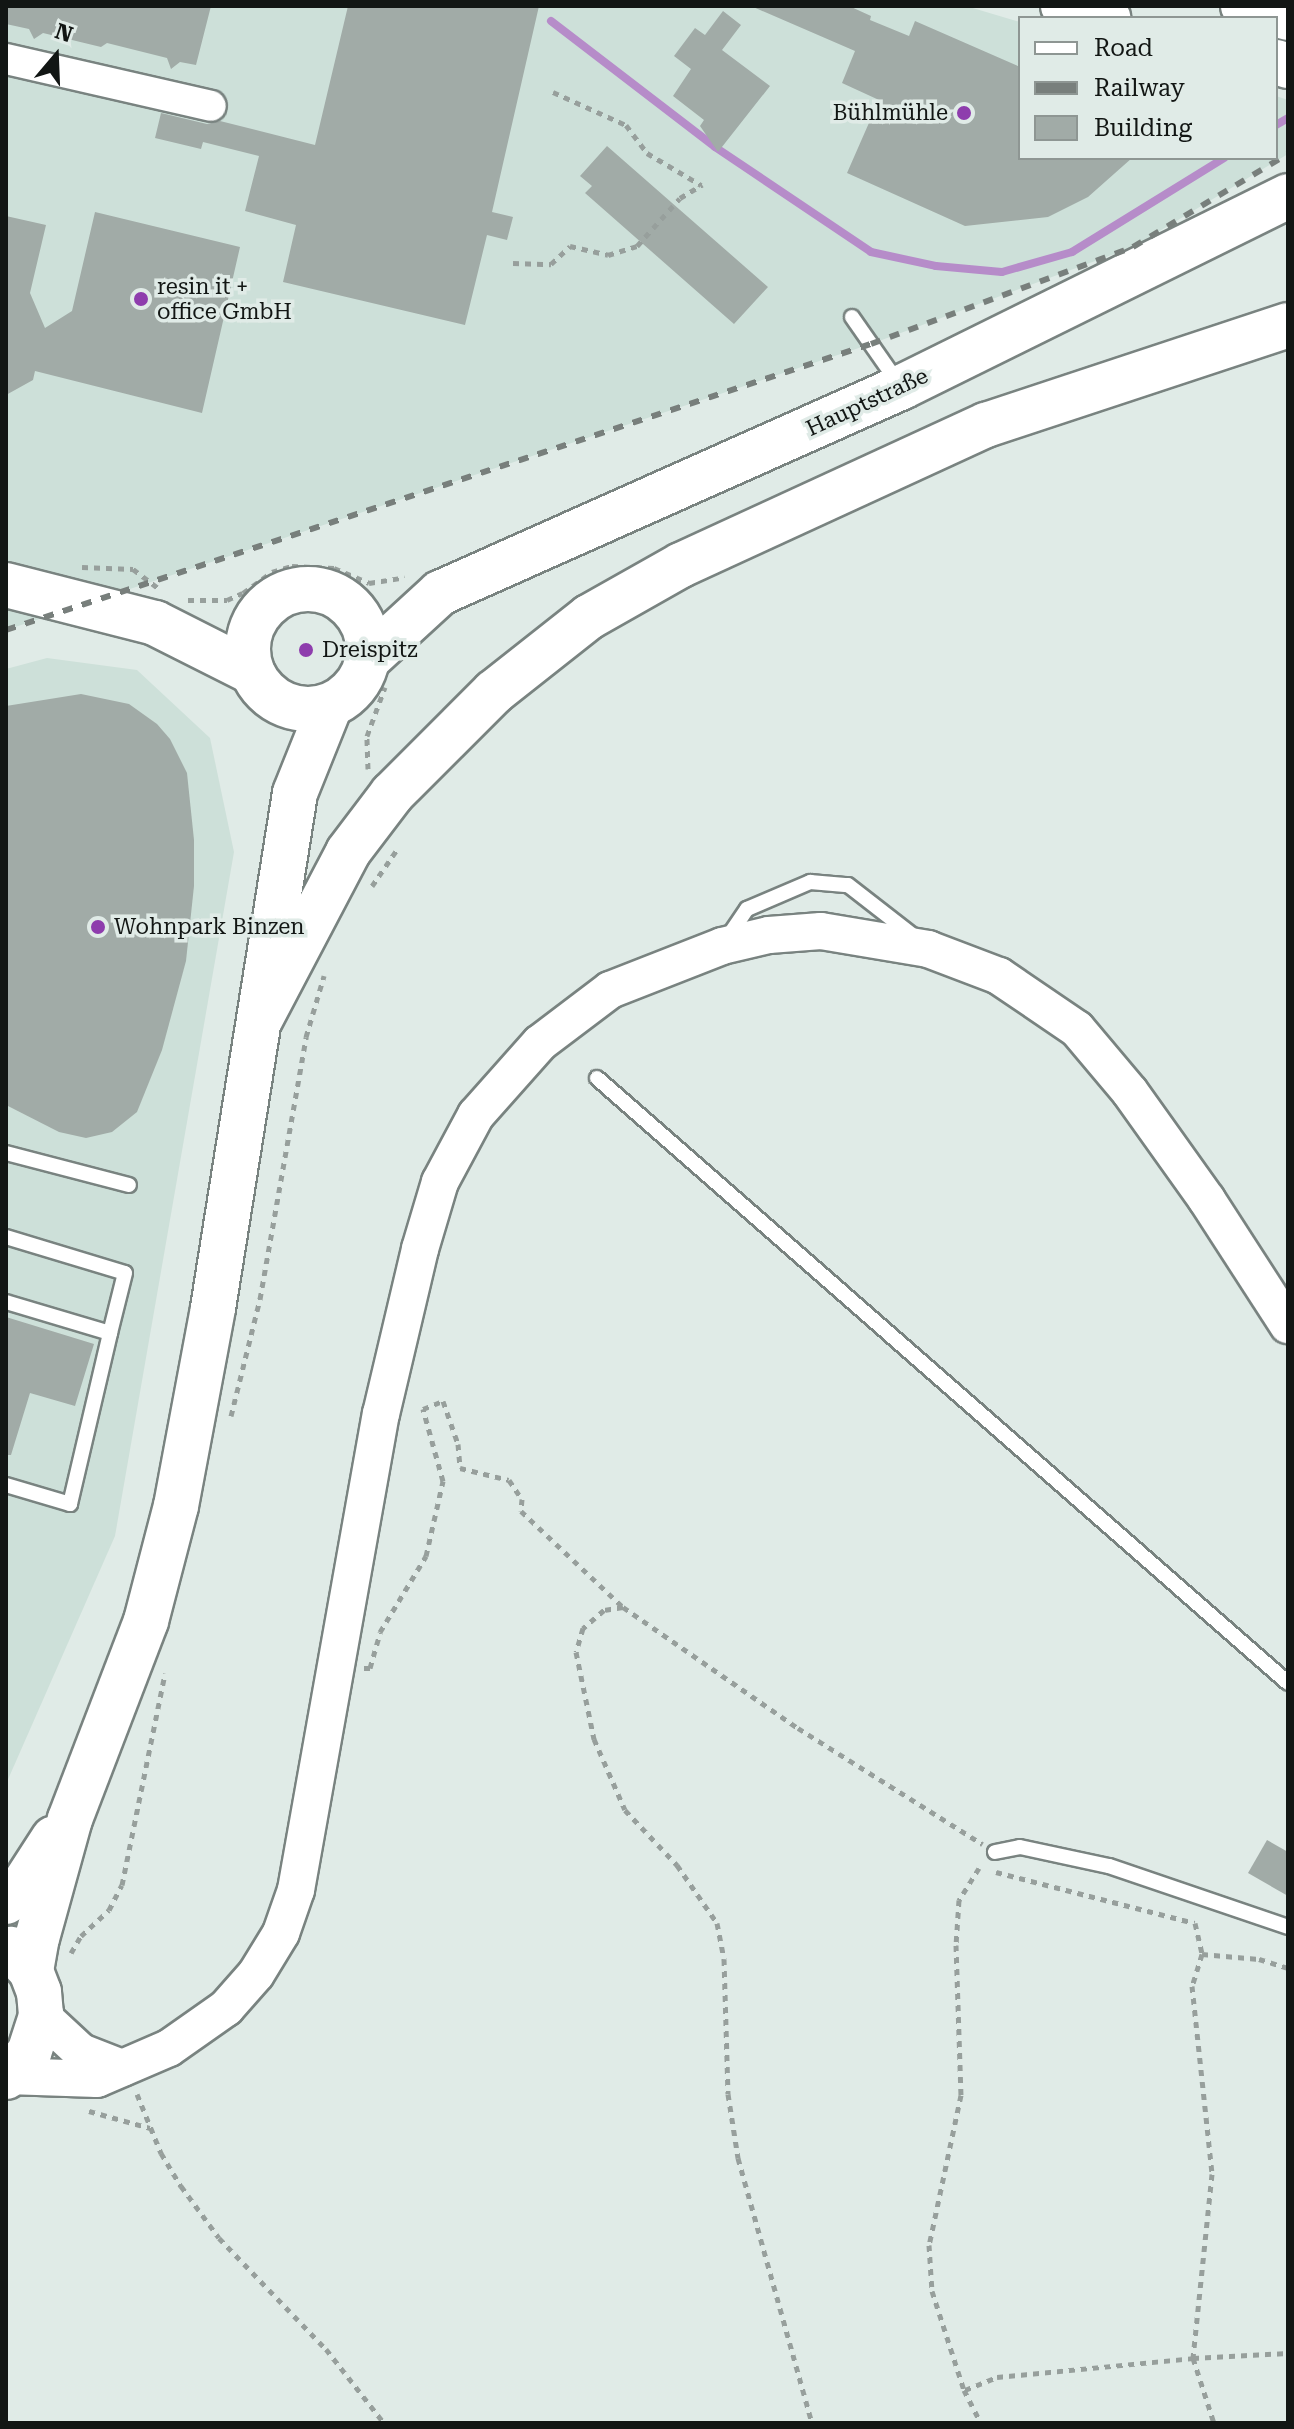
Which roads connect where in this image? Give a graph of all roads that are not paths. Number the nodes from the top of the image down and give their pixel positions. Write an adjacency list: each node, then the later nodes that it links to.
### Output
1 (1063, 6): 3 (main road)
2 (1243, 6): 4 (main road)
3 (1100, 16)
4 (1288, 18)
5 (6, 59): 6 (street)
6 (211, 106)
7 (1288, 196): 10 (main road, Hauptstraße)
8 (852, 317): 10 (lane)
9 (1288, 325): 22 (main road)
10 (902, 387): 12 (main road, Hauptstraße)
11 (6, 585): 14 (main road, Hauptstraße)
12 (440, 593): 13 (main road, Hauptstraße); 16 (main road, Hauptstraße)
13 (343, 600): 15 (main road, Hauptstraße); 16 (main road)
14 (168, 606): 15 (main road, Hauptstraße); 17 (main road, Hauptstraße)
15 (263, 609): 17 (main road)
16 (378, 668): 18 (main road, Hauptstraße)
17 (264, 687): 18 (main road, Hauptstraße); 19 (main road)
18 (330, 706): 19 (main road)
19 (295, 793): 22 (main road)
20 (722, 946): 21 (street); 21 (lane); 39 (street)
21 (928, 949): 28 (street)
22 (261, 1018): 32 (main road)
23 (597, 1078): 31 (lane)
24 (6, 1153): 25 (lane)
25 (129, 1185)
26 (6, 1237): 29 (lane)
27 (6, 1302): 29 (lane)
28 (1288, 1325)
29 (110, 1333): 30 (lane)
30 (6, 1485)
31 (1288, 1683)
32 (62, 1830): 34 (street); 35 (main road); 37 (main road)
33 (995, 1852): 36 (lane)
34 (6, 1869)
35 (6, 1902)
36 (1288, 1927)
37 (35, 1961): 38 (main road)
38 (41, 2015): 39 (street); 40 (main road)
39 (122, 2068): 40 (street)
40 (7, 2076)

